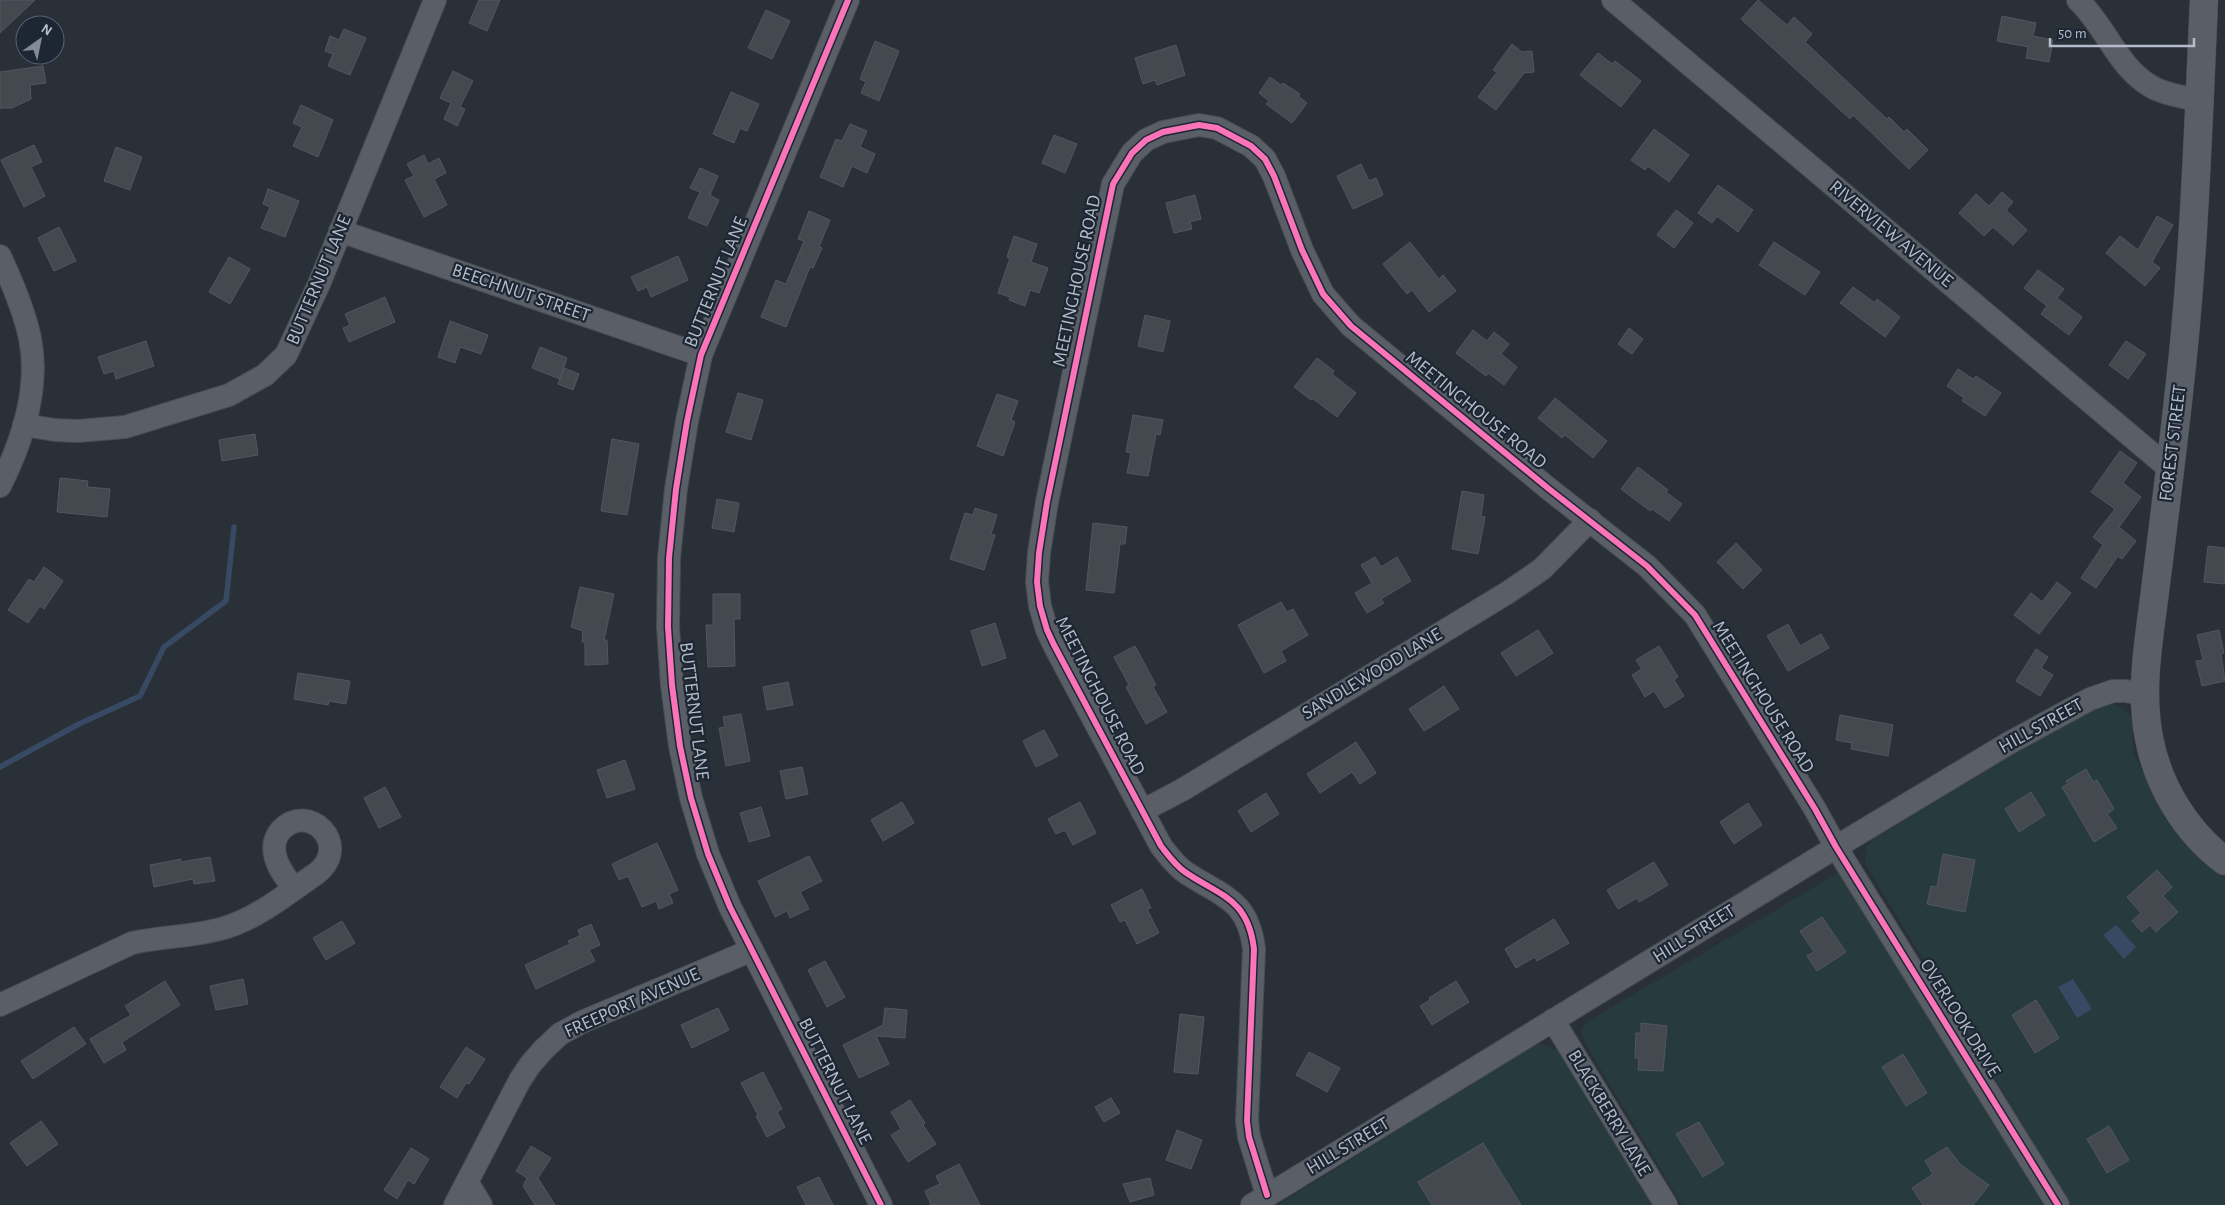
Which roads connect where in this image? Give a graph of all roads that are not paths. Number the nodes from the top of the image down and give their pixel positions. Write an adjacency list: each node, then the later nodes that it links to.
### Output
1 (436, 0): 7 (street, BUTTERNUT LANE)
2 (848, 0): 9 (street, BUTTERNUT LANE)
3 (1613, 0): 11 (street, RIVERVIEW AVENUE)
4 (2078, 0): 6 (street)
5 (2204, 0): 6 (street, FOREST STREET)
6 (2201, 101): 11 (street, FOREST STREET)
7 (340, 231): 9 (street, BEECHNUT STREET); 10 (street, BUTTERNUT LANE)
8 (0, 256): 10 (street)
9 (701, 355): 19 (street, BUTTERNUT LANE)
10 (24, 425): 12 (street)
11 (2170, 469): 14 (street, FOREST STREET)
12 (0, 486)
13 (1590, 520): 15 (street, SANDLEWOOD LANE); 15 (street, MEETINGHOUSE ROAD); 16 (street, MEETINGHOUSE ROAD)
14 (2146, 695): 16 (street, HILL STREET); 17 (street, FOREST STREET)
15 (1142, 811): 23 (street, MEETINGHOUSE ROAD)
16 (1836, 847): 21 (street, HILL STREET); 28 (street, OVERLOOK DRIVE)
17 (2225, 861)
18 (294, 889): 20 (street)
19 (752, 950): 22 (street, FREEPORT AVENUE); 26 (street, BUTTERNUT LANE)
20 (0, 1005)
21 (1552, 1020): 23 (street, HILL STREET); 27 (street, BLACKBERRY LANE)
22 (467, 1182): 24 (street, FREEPORT AVENUE); 25 (street)
23 (1260, 1200)
24 (455, 1205)
25 (481, 1205)
26 (881, 1205)
27 (1666, 1205)
28 (2058, 1205)

